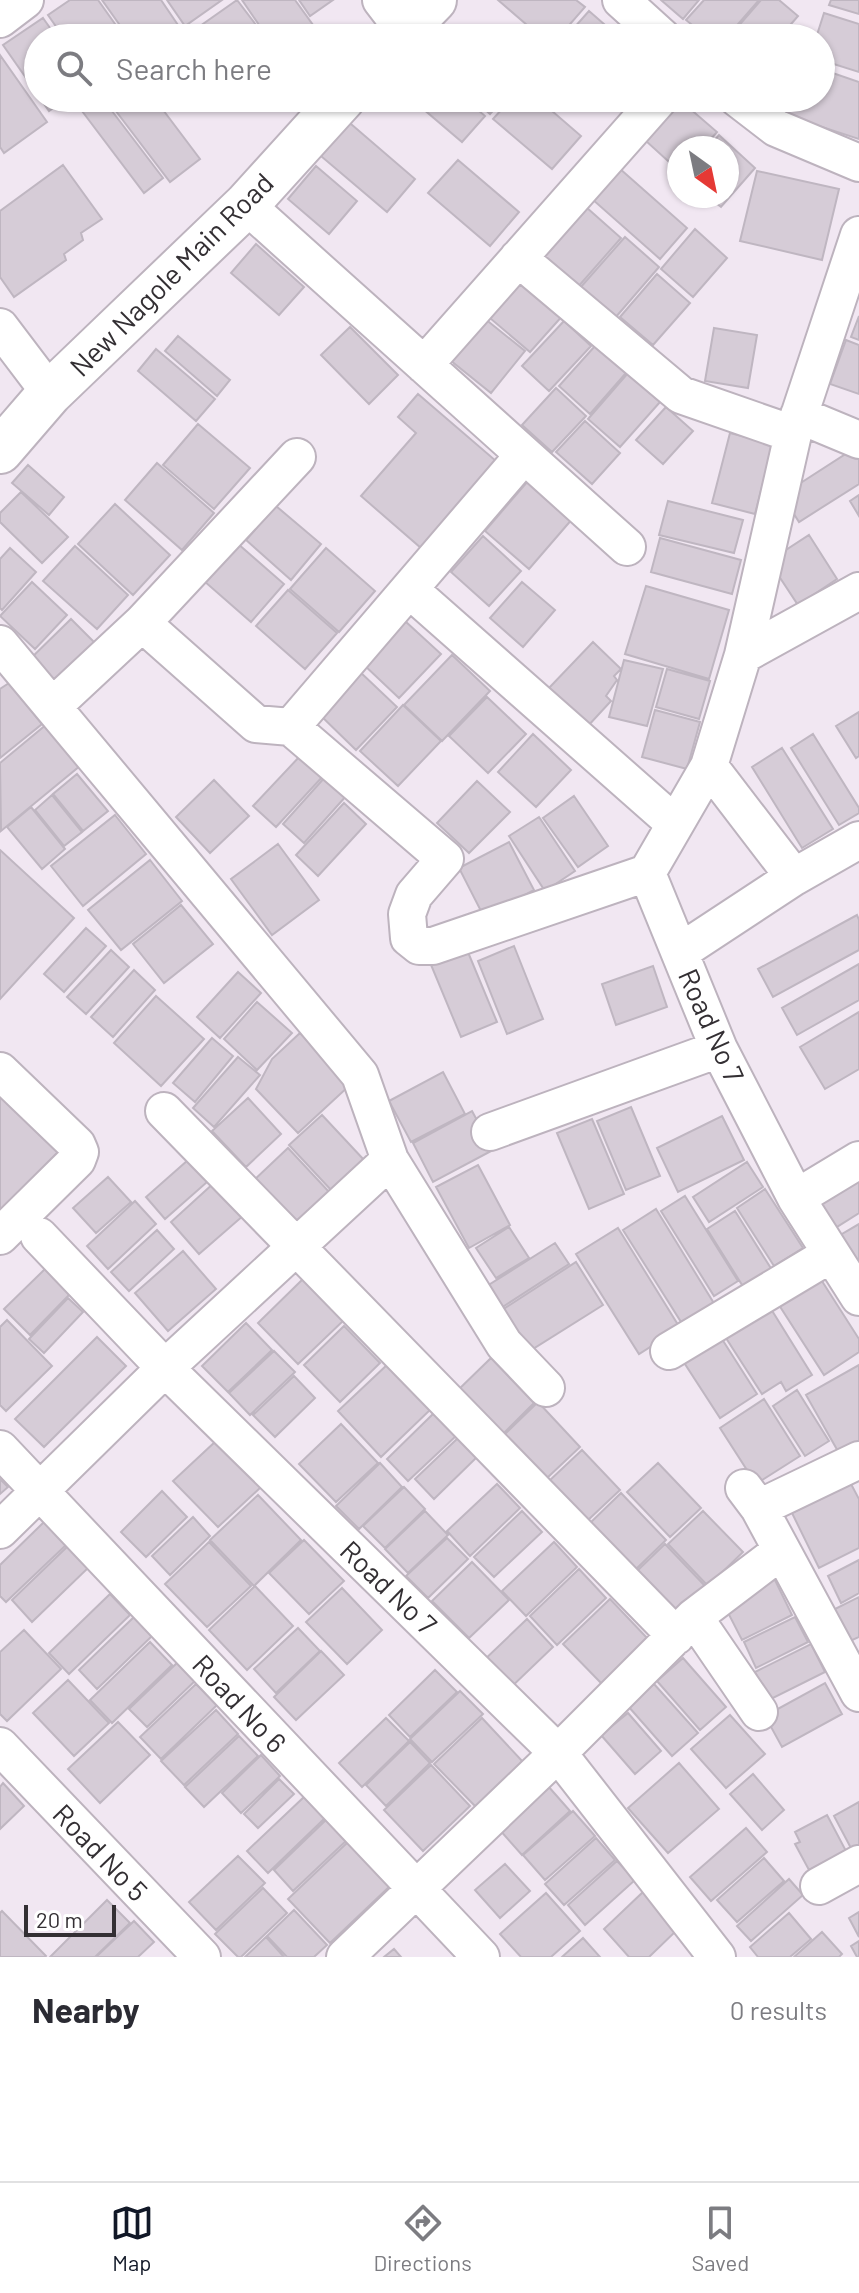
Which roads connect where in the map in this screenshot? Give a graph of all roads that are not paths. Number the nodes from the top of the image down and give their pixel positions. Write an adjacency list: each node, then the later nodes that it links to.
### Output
1 (25, 0): 4 (street)
2 (434, 0): 5 (street)
3 (621, 0): 6 (street)
4 (0, 19)
5 (394, 23)
6 (648, 24)
7 (330, 112): 11 (street, New Nagole Main Road)
8 (648, 112): 13 (street)
9 (755, 112): 10 (street)
10 (859, 163)
11 (246, 205): 15 (street); 16 (street, New Nagole Main Road)
12 (859, 235): 17 (street)
13 (518, 258): 15 (street); 17 (street)
14 (0, 327): 16 (street)
15 (424, 365): 20 (street)
16 (50, 393): 19 (street, New Nagole Main Road)
17 (796, 425): 18 (street); 27 (street)
18 (859, 440)
19 (0, 451)
20 (524, 455): 22 (street); 23 (street)
21 (297, 457): 25 (street)
22 (627, 547)
23 (410, 590): 29 (street); 31 (street)
24 (859, 591): 27 (street)
25 (142, 623): 28 (street); 29 (street)
26 (0, 644): 28 (street)
27 (743, 655): 30 (street)
28 (53, 706): 40 (street)
29 (291, 727): 33 (street)
30 (709, 766): 31 (street); 34 (street)
31 (674, 823): 33 (street)
32 (857, 845): 34 (street)
33 (647, 873): 35 (street, Road No 7)
34 (794, 877): 35 (street)
35 (680, 952): 36 (street, Road No 7)
36 (719, 1049): 39 (street); 42 (street, Road No 7)
37 (0, 1071): 43 (street)
38 (164, 1111): 45 (street)
39 (490, 1132)
40 (390, 1160): 45 (street); 50 (street)
41 (859, 1160): 42 (street)
42 (796, 1198): 46 (street, Road No 7)
43 (0, 1236)
44 (39, 1236): 49 (street, Road No 7)
45 (297, 1248): 49 (street); 56 (street)
46 (831, 1254): 47 (street, Road No 7); 48 (street)
47 (859, 1297)
48 (669, 1351)
49 (165, 1368): 53 (street); 60 (street, Road No 7)
50 (546, 1388)
51 (0, 1449): 53 (street, Road No 6)
52 (859, 1460): 55 (street)
53 (38, 1490): 54 (street); 63 (street, Road No 6)
54 (0, 1530)
55 (781, 1551): 56 (street); 57 (street)
56 (685, 1626): 58 (street); 60 (street)
57 (859, 1693)
58 (759, 1712)
59 (0, 1746): 64 (street, Road No 5)
60 (558, 1753): 63 (street); 67 (street, Road No 7)
61 (859, 1864): 62 (street)
62 (819, 1886)
63 (416, 1889): 65 (street); 66 (street, Road No 6)
64 (202, 1957)
65 (345, 1957)
66 (481, 1957)
67 (717, 1957)

